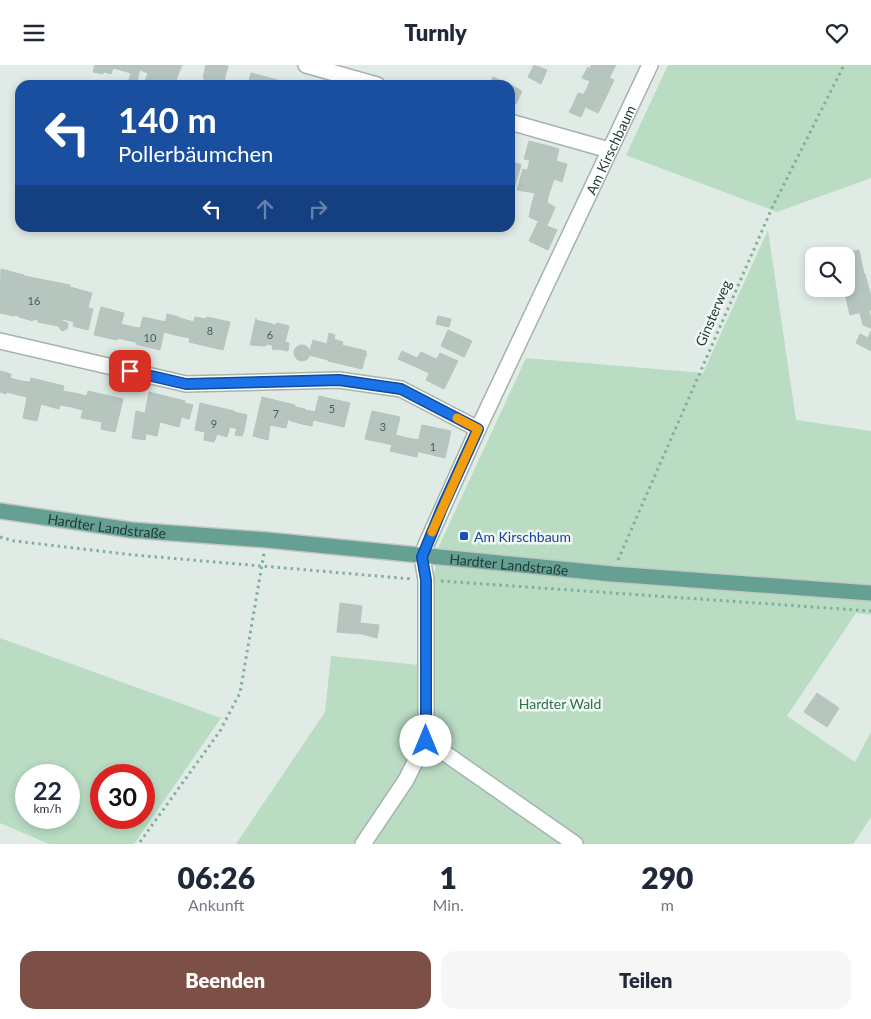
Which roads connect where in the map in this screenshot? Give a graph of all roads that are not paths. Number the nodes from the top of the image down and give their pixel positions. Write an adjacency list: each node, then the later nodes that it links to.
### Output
1 (306, 65): 3 (street)
2 (650, 65): 5 (street, Am Kirschbaum)
3 (359, 80)
4 (515, 123): 5 (street)
5 (609, 150): 7 (street, Am Kirschbaum)
6 (0, 341): 7 (street)
7 (478, 429): 9 (street, Am Kirschbaum)
8 (0, 511): 9 (main road, Hardter Landstraße)
9 (422, 557): 10 (main road, Hardter Landstraße); 11 (street)
10 (871, 593)
11 (426, 741): 12 (street); 13 (street)
12 (363, 844)
13 (575, 844)

